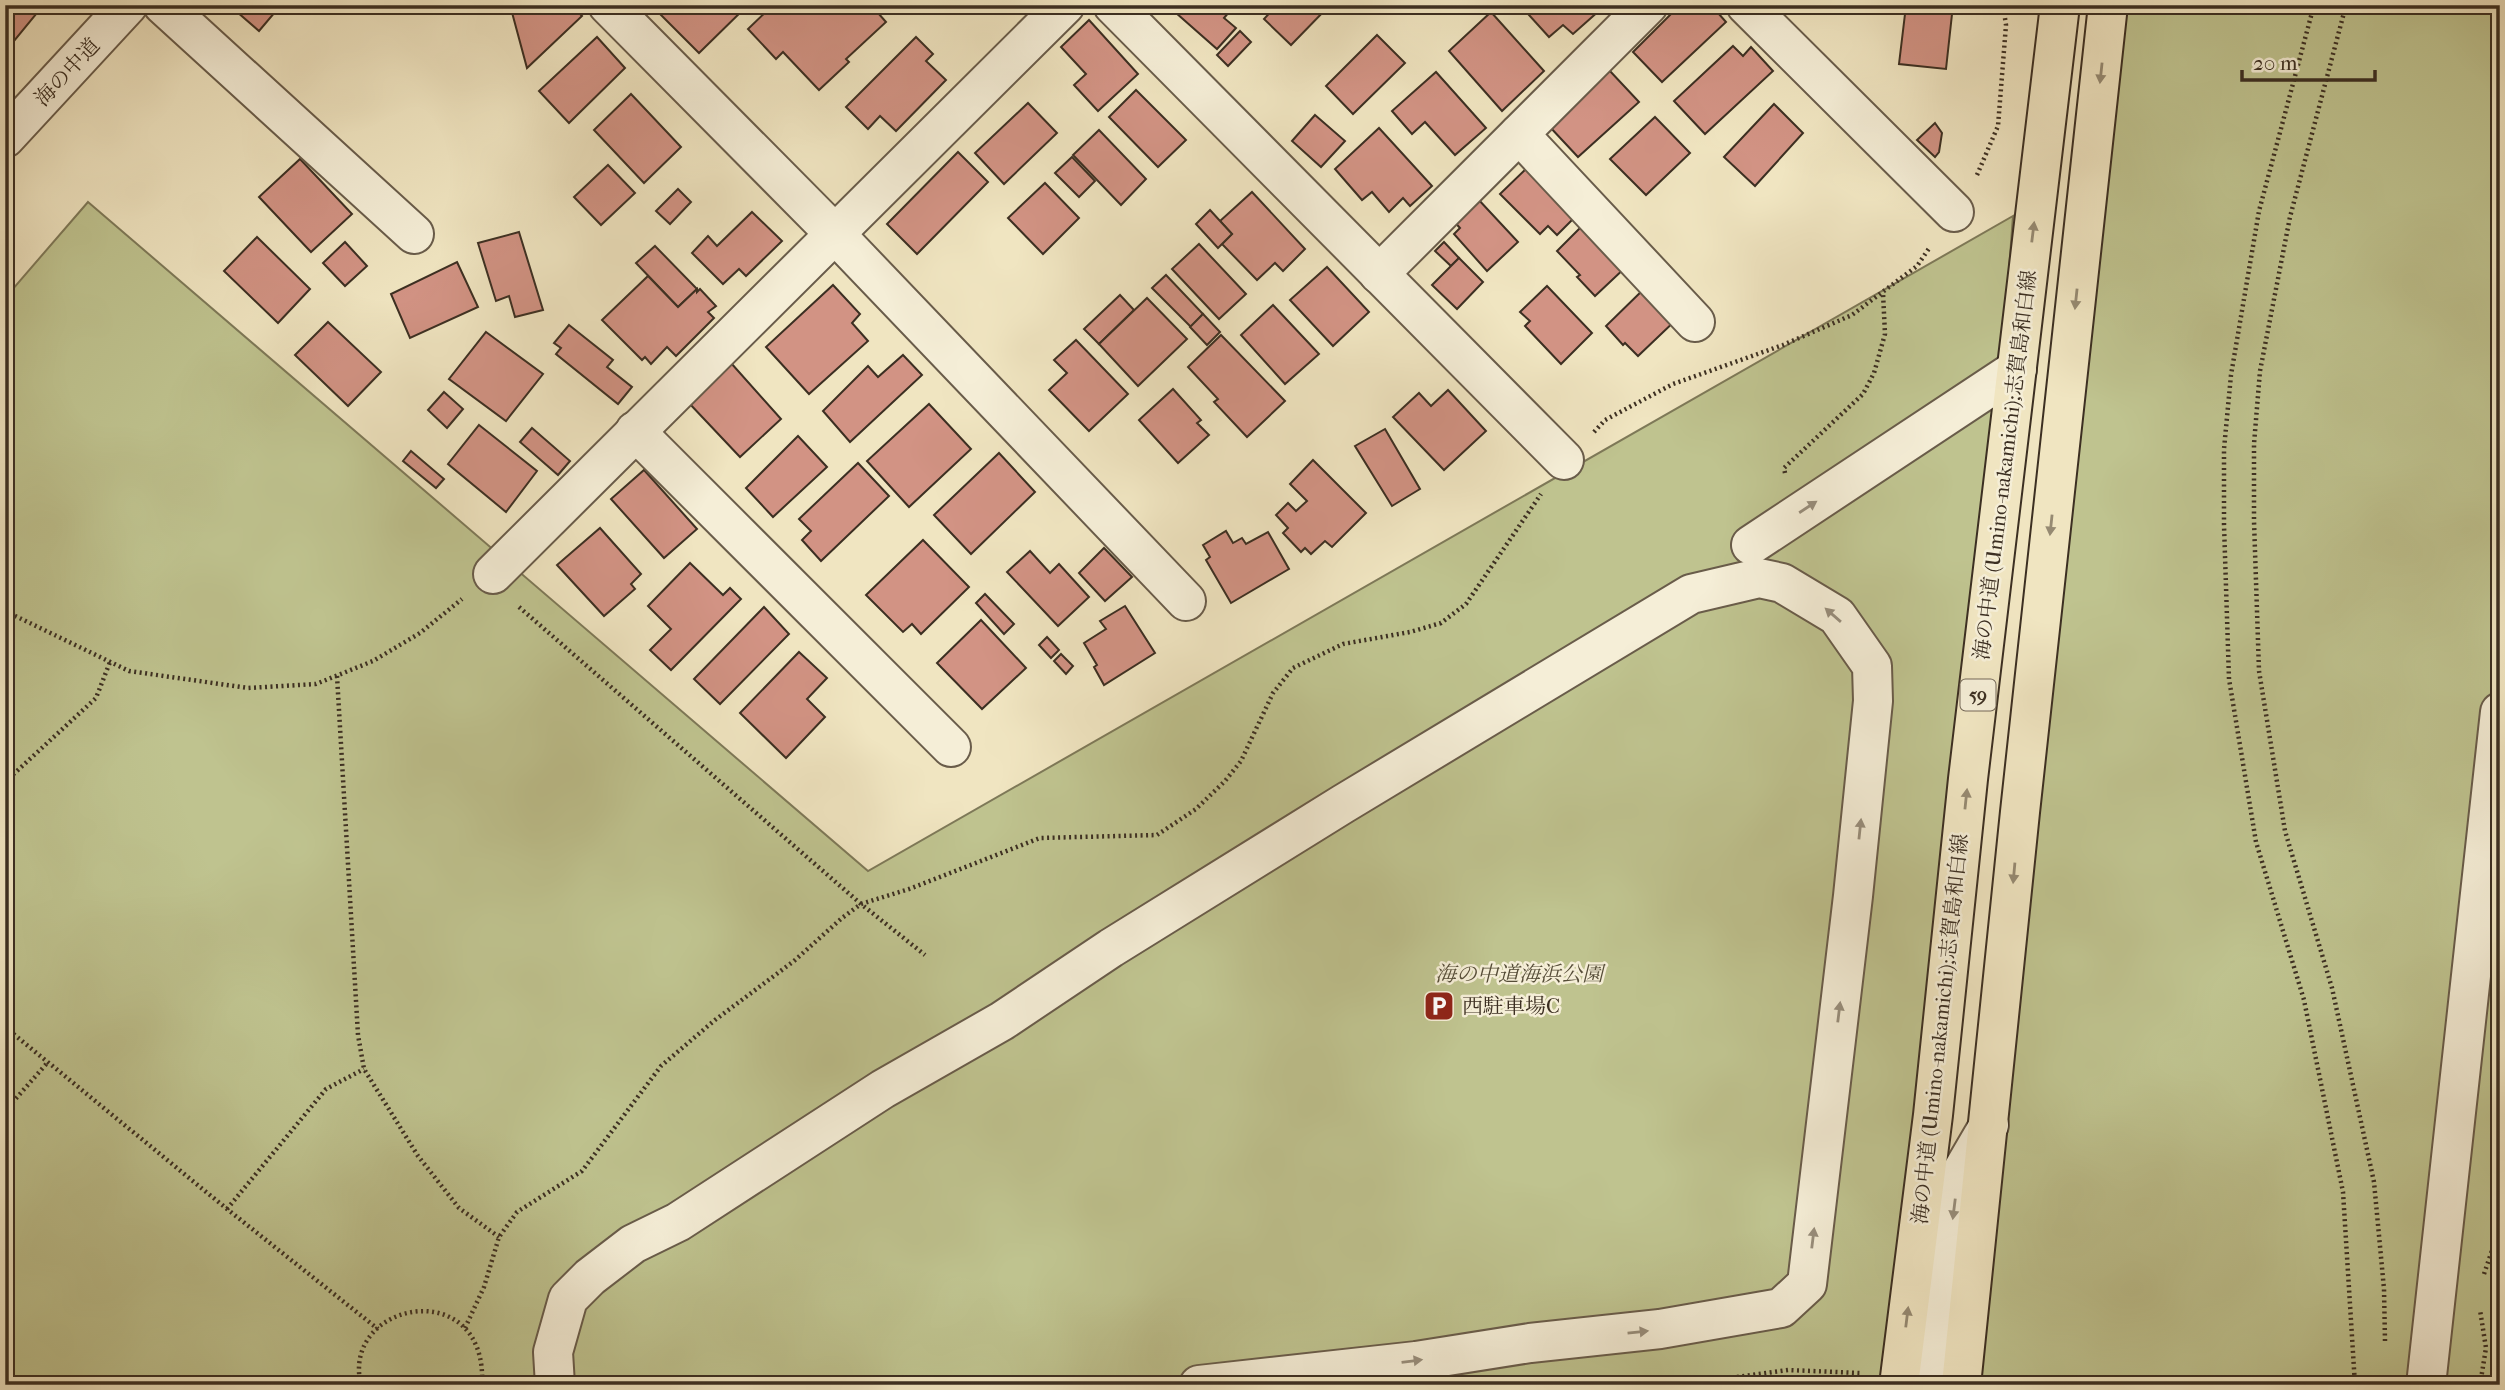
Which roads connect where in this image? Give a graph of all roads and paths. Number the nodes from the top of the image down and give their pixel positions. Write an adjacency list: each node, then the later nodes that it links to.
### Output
1 (128, 5): 14 (street, 海の中道)
2 (163, 5): 17 (street)
3 (608, 5): 16 (street)
4 (1065, 5): 16 (street)
5 (1113, 5): 18 (street)
6 (1648, 5): 13 (street)
7 (1746, 5): 15 (street)
8 (2003, 5): 15 (path)
9 (2060, 5): 21 (main road, 海の中道 (Umino-nakamichi);志賀島和白線 / 59, one-way to 9)
10 (2108, 5): 40 (main road, one-way to 40)
11 (2314, 5): 56 (path)
12 (2346, 5): 48 (path)
13 (1519, 134): 18 (street); 20 (street)
14 (5, 138)
15 (1954, 212): 19 (path)
16 (834, 233): 22 (street); 27 (street)
17 (414, 234)
18 (1379, 274): 23 (street)
19 (1883, 292): 23 (path); 24 (path)
20 (1695, 322)
21 (2017, 369): 24 (street, one-way to 21); 49 (main road, 海の中道 (Umino-nakamichi);志賀島和白線 / 59, one-way to 21)
22 (635, 431): 26 (street); 32 (street)
23 (1564, 460): 34 (path)
24 (1791, 519): 25 (street)
25 (1755, 561): 52 (street); 53 (street, one-way to 25)
26 (494, 574): 30 (path); 34 (path)
27 (1186, 601)
28 (5, 611): 29 (path)
29 (110, 662): 30 (path); 33 (path)
30 (337, 676): 38 (path)
31 (2500, 712): 57 (street)
32 (951, 747)
33 (5, 782)
34 (861, 904): 35 (path); 43 (path)
35 (925, 955)
36 (5, 1027): 37 (path)
37 (48, 1062): 39 (path); 41 (path)
38 (363, 1069): 41 (path); 43 (path)
39 (5, 1111)
40 (1990, 1125): 49 (street, one-way to 49); 55 (main road)
41 (227, 1209): 47 (path)
42 (2500, 1227): 44 (path)
43 (499, 1237): 46 (path)
44 (2481, 1283)
45 (2479, 1307): 58 (path)
46 (465, 1328): 47 (path); 51 (path)
47 (378, 1329): 50 (path)
48 (2385, 1344)
49 (1910, 1382): 54 (path)
50 (361, 1385)
51 (482, 1385)
52 (555, 1385)
53 (1199, 1385)
54 (1677, 1385)
55 (1961, 1385)
56 (2355, 1385)
57 (2426, 1385)
58 (2480, 1385)

